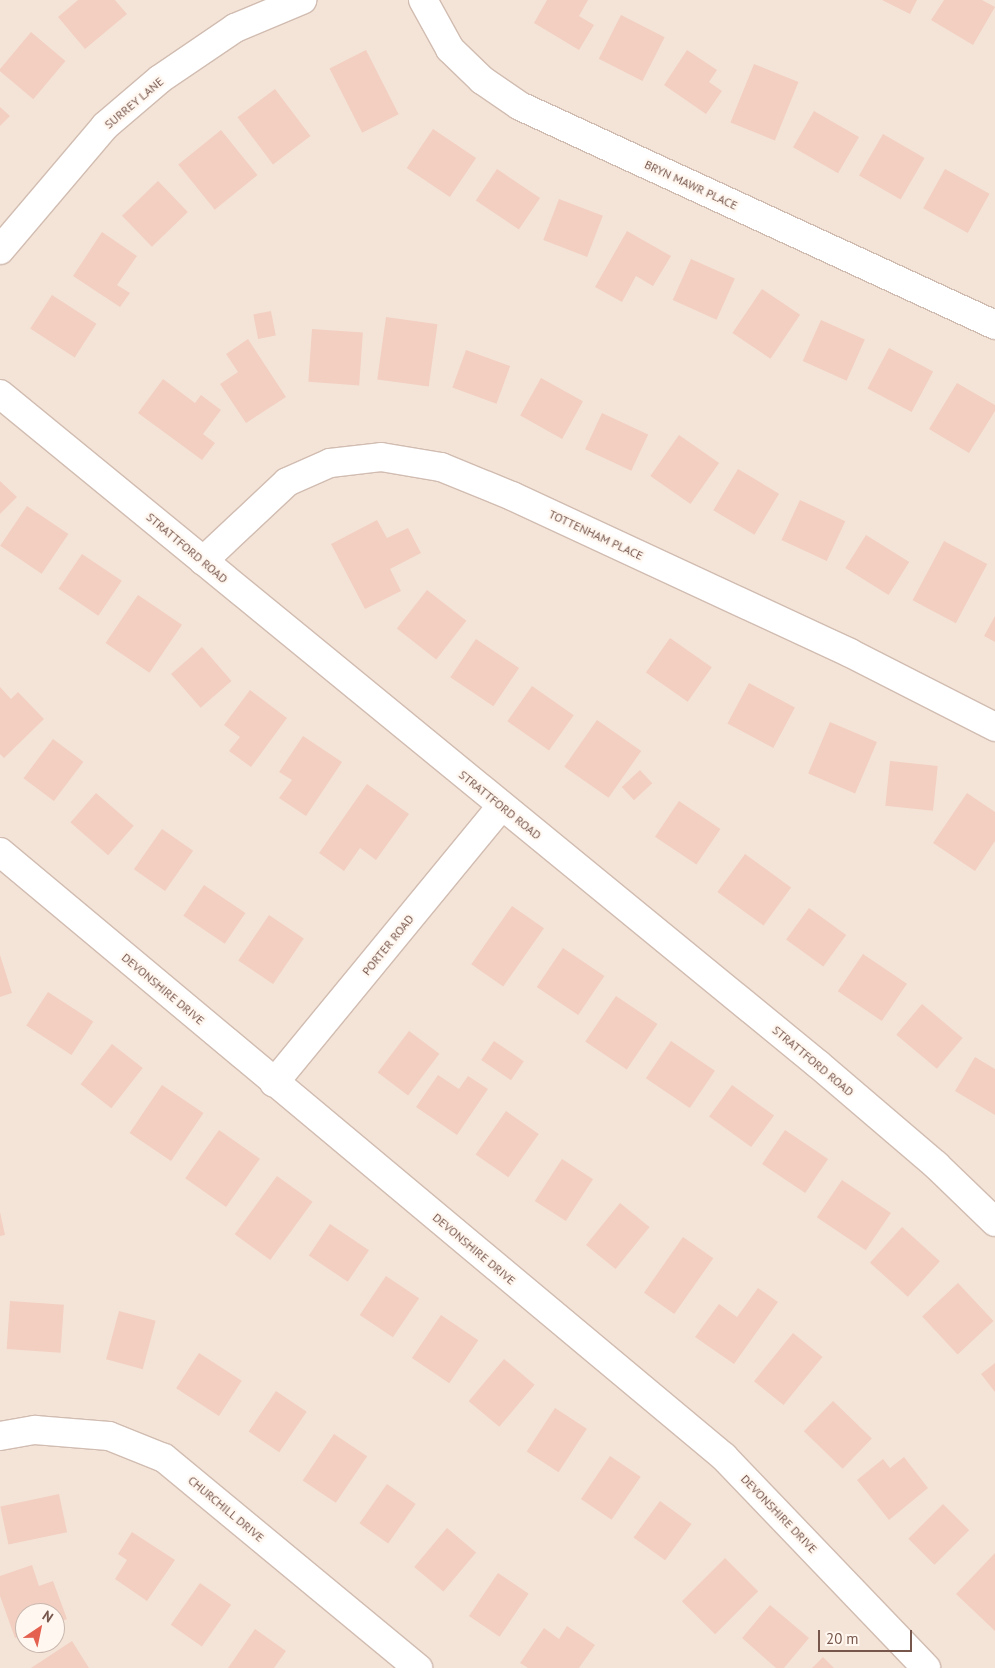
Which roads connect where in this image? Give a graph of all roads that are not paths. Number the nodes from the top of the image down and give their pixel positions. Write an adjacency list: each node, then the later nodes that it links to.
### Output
1 (302, 0): 3 (street, SURREY LANE)
2 (423, 0): 4 (street, BRYN MAWR PLACE)
3 (0, 250)
4 (995, 325)
5 (0, 394): 6 (street, STRATTFORD ROAD)
6 (203, 561): 7 (street, TOTTENHAM PLACE); 8 (street, STRATTFORD ROAD)
7 (995, 727)
8 (501, 807): 10 (street, PORTER ROAD); 11 (street, STRATTFORD ROAD)
9 (0, 852): 10 (street, DEVONSHIRE DRIVE)
10 (274, 1083): 14 (street, DEVONSHIRE DRIVE)
11 (995, 1222)
12 (0, 1436): 13 (street, CHURCHILL DRIVE)
13 (418, 1668)
14 (926, 1668)

